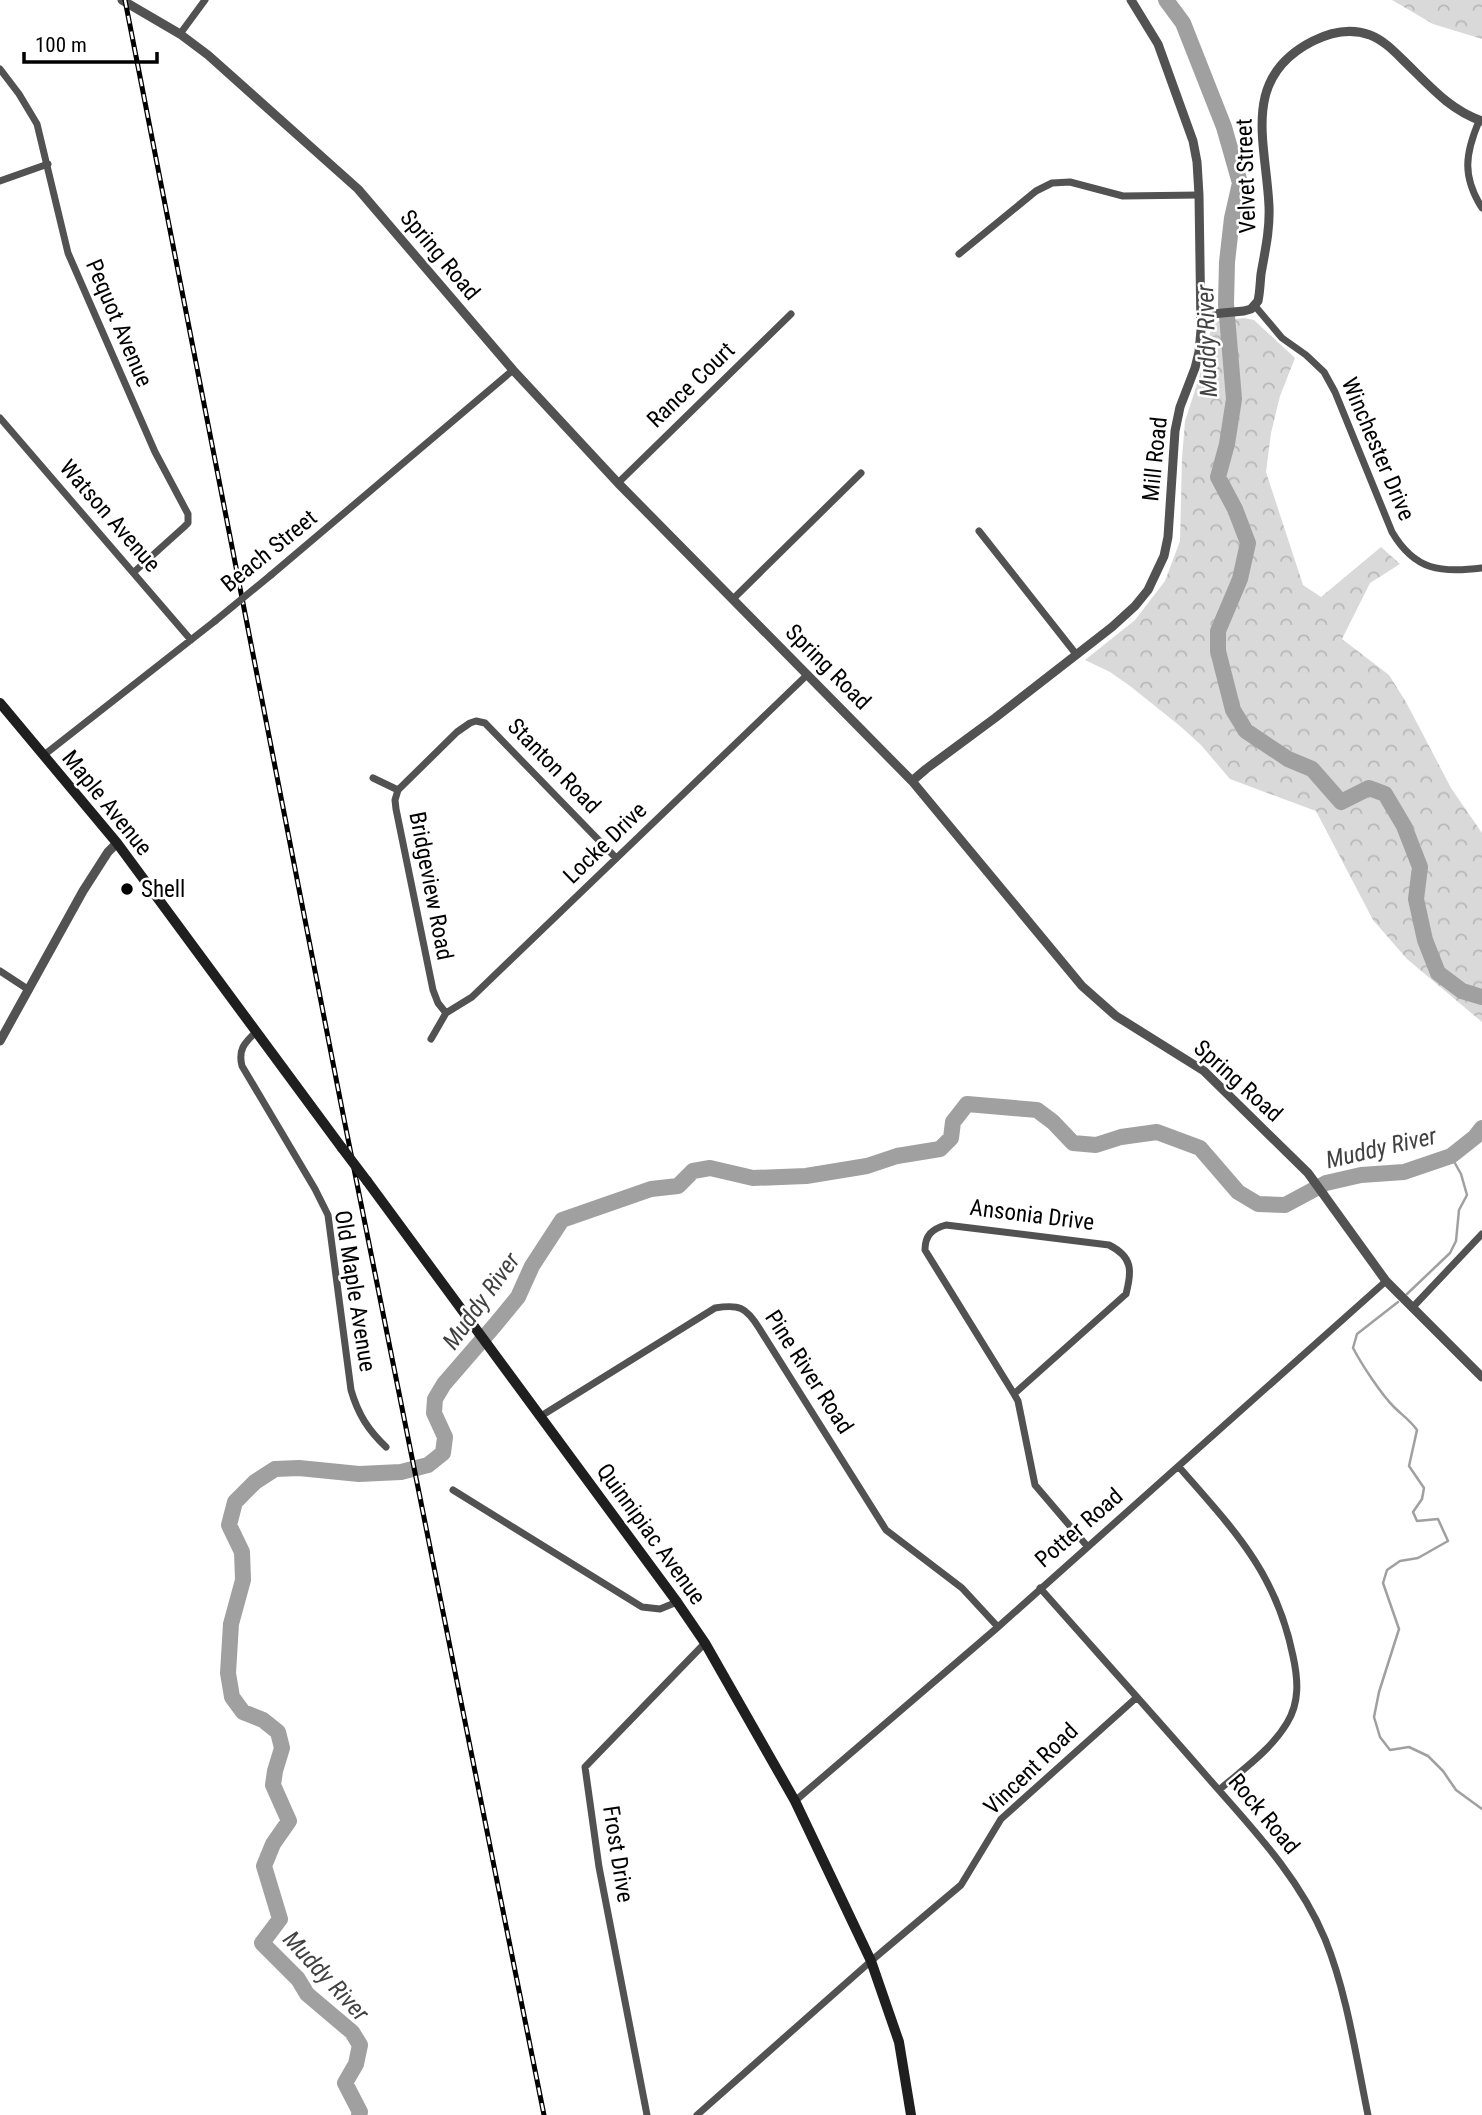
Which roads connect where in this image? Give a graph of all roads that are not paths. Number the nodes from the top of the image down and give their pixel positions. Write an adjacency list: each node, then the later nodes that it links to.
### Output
1 (205, 0): 4 (street)
2 (1131, 0): 9 (street, Mill Road)
3 (124, 1): 4 (street, Spring Road)
4 (180, 34): 15 (street, Spring Road)
5 (0, 69): 7 (street, Pequot Avenue)
6 (1481, 121): 10 (street); 12 (street, Velvet Street)
7 (48, 164): 8 (street); 21 (street, Pequot Avenue)
8 (0, 181)
9 (1199, 195): 11 (street); 14 (street, Mill Road)
10 (1482, 208)
11 (959, 254)
12 (1255, 306): 14 (street); 20 (street, Winchester Drive)
13 (791, 314): 18 (street, Rance Court)
14 (1200, 315): 24 (street, Mill Road)
15 (513, 370): 18 (street, Spring Road); 23 (street, Beach Street, bridge)
16 (0, 418): 21 (street, Watson Avenue)
17 (861, 473): 22 (street)
18 (618, 483): 22 (street, Spring Road)
19 (979, 531): 24 (street)
20 (1482, 568)
21 (134, 572): 23 (street, Watson Avenue)
22 (733, 599): 25 (street, Spring Road)
23 (191, 640): 27 (street, Beach Street)
24 (1076, 654): 29 (street, Mill Road)
25 (807, 675): 29 (street, Spring Road); 32 (street, Locke Drive)
26 (0, 703): 27 (main road, Maple Avenue)
27 (44, 755): 31 (main road, Maple Avenue)
28 (373, 778): 30 (street, Bridgeview Road)
29 (912, 781): 40 (street, Spring Road)
30 (398, 790): 32 (street, Stanton Road); 35 (street, Bridgeview Road)
31 (117, 843): 34 (street); 36 (main road, Maple Avenue)
32 (616, 858): 35 (street, Locke Drive)
33 (0, 971): 34 (street)
34 (29, 990): 38 (street)
35 (446, 1013): 37 (street, Locke Drive)
36 (256, 1032): 44 (main road, Quinnipiac Avenue, bridge); 45 (street, Old Maple Avenue)
37 (431, 1039)
38 (0, 1041)
39 (1482, 1234): 41 (street)
40 (1386, 1281): 41 (street, Spring Road); 46 (street, Potter Road)
41 (1412, 1308): 42 (street, Spring Road)
42 (1482, 1377)
43 (1014, 1394): 43 (street, Ansonia Drive); 48 (street, Ansonia Drive)
44 (541, 1416): 50 (main road, Quinnipiac Avenue); 51 (street, Pine River Road)
45 (386, 1447)
46 (1179, 1467): 48 (street, Potter Road); 54 (street)
47 (453, 1490): 50 (street)
48 (1087, 1546): 49 (street, Potter Road)
49 (1040, 1588): 51 (street, Potter Road); 53 (street, Rock Road)
50 (677, 1602): 52 (main road, Quinnipiac Avenue)
51 (998, 1627): 55 (street, Potter Road)
52 (705, 1643): 55 (main road, Quinnipiac Avenue); 57 (street, Frost Drive)
53 (1136, 1698): 54 (street, Rock Road); 56 (street, Vincent Road)
54 (1219, 1790): 60 (street, Rock Road)
55 (794, 1801): 56 (main road, Quinnipiac Avenue)
56 (871, 1961): 58 (street, Vincent Road); 59 (main road, Quinnipiac Avenue)
57 (648, 2115)
58 (697, 2115)
59 (911, 2115)
60 (1368, 2115)

